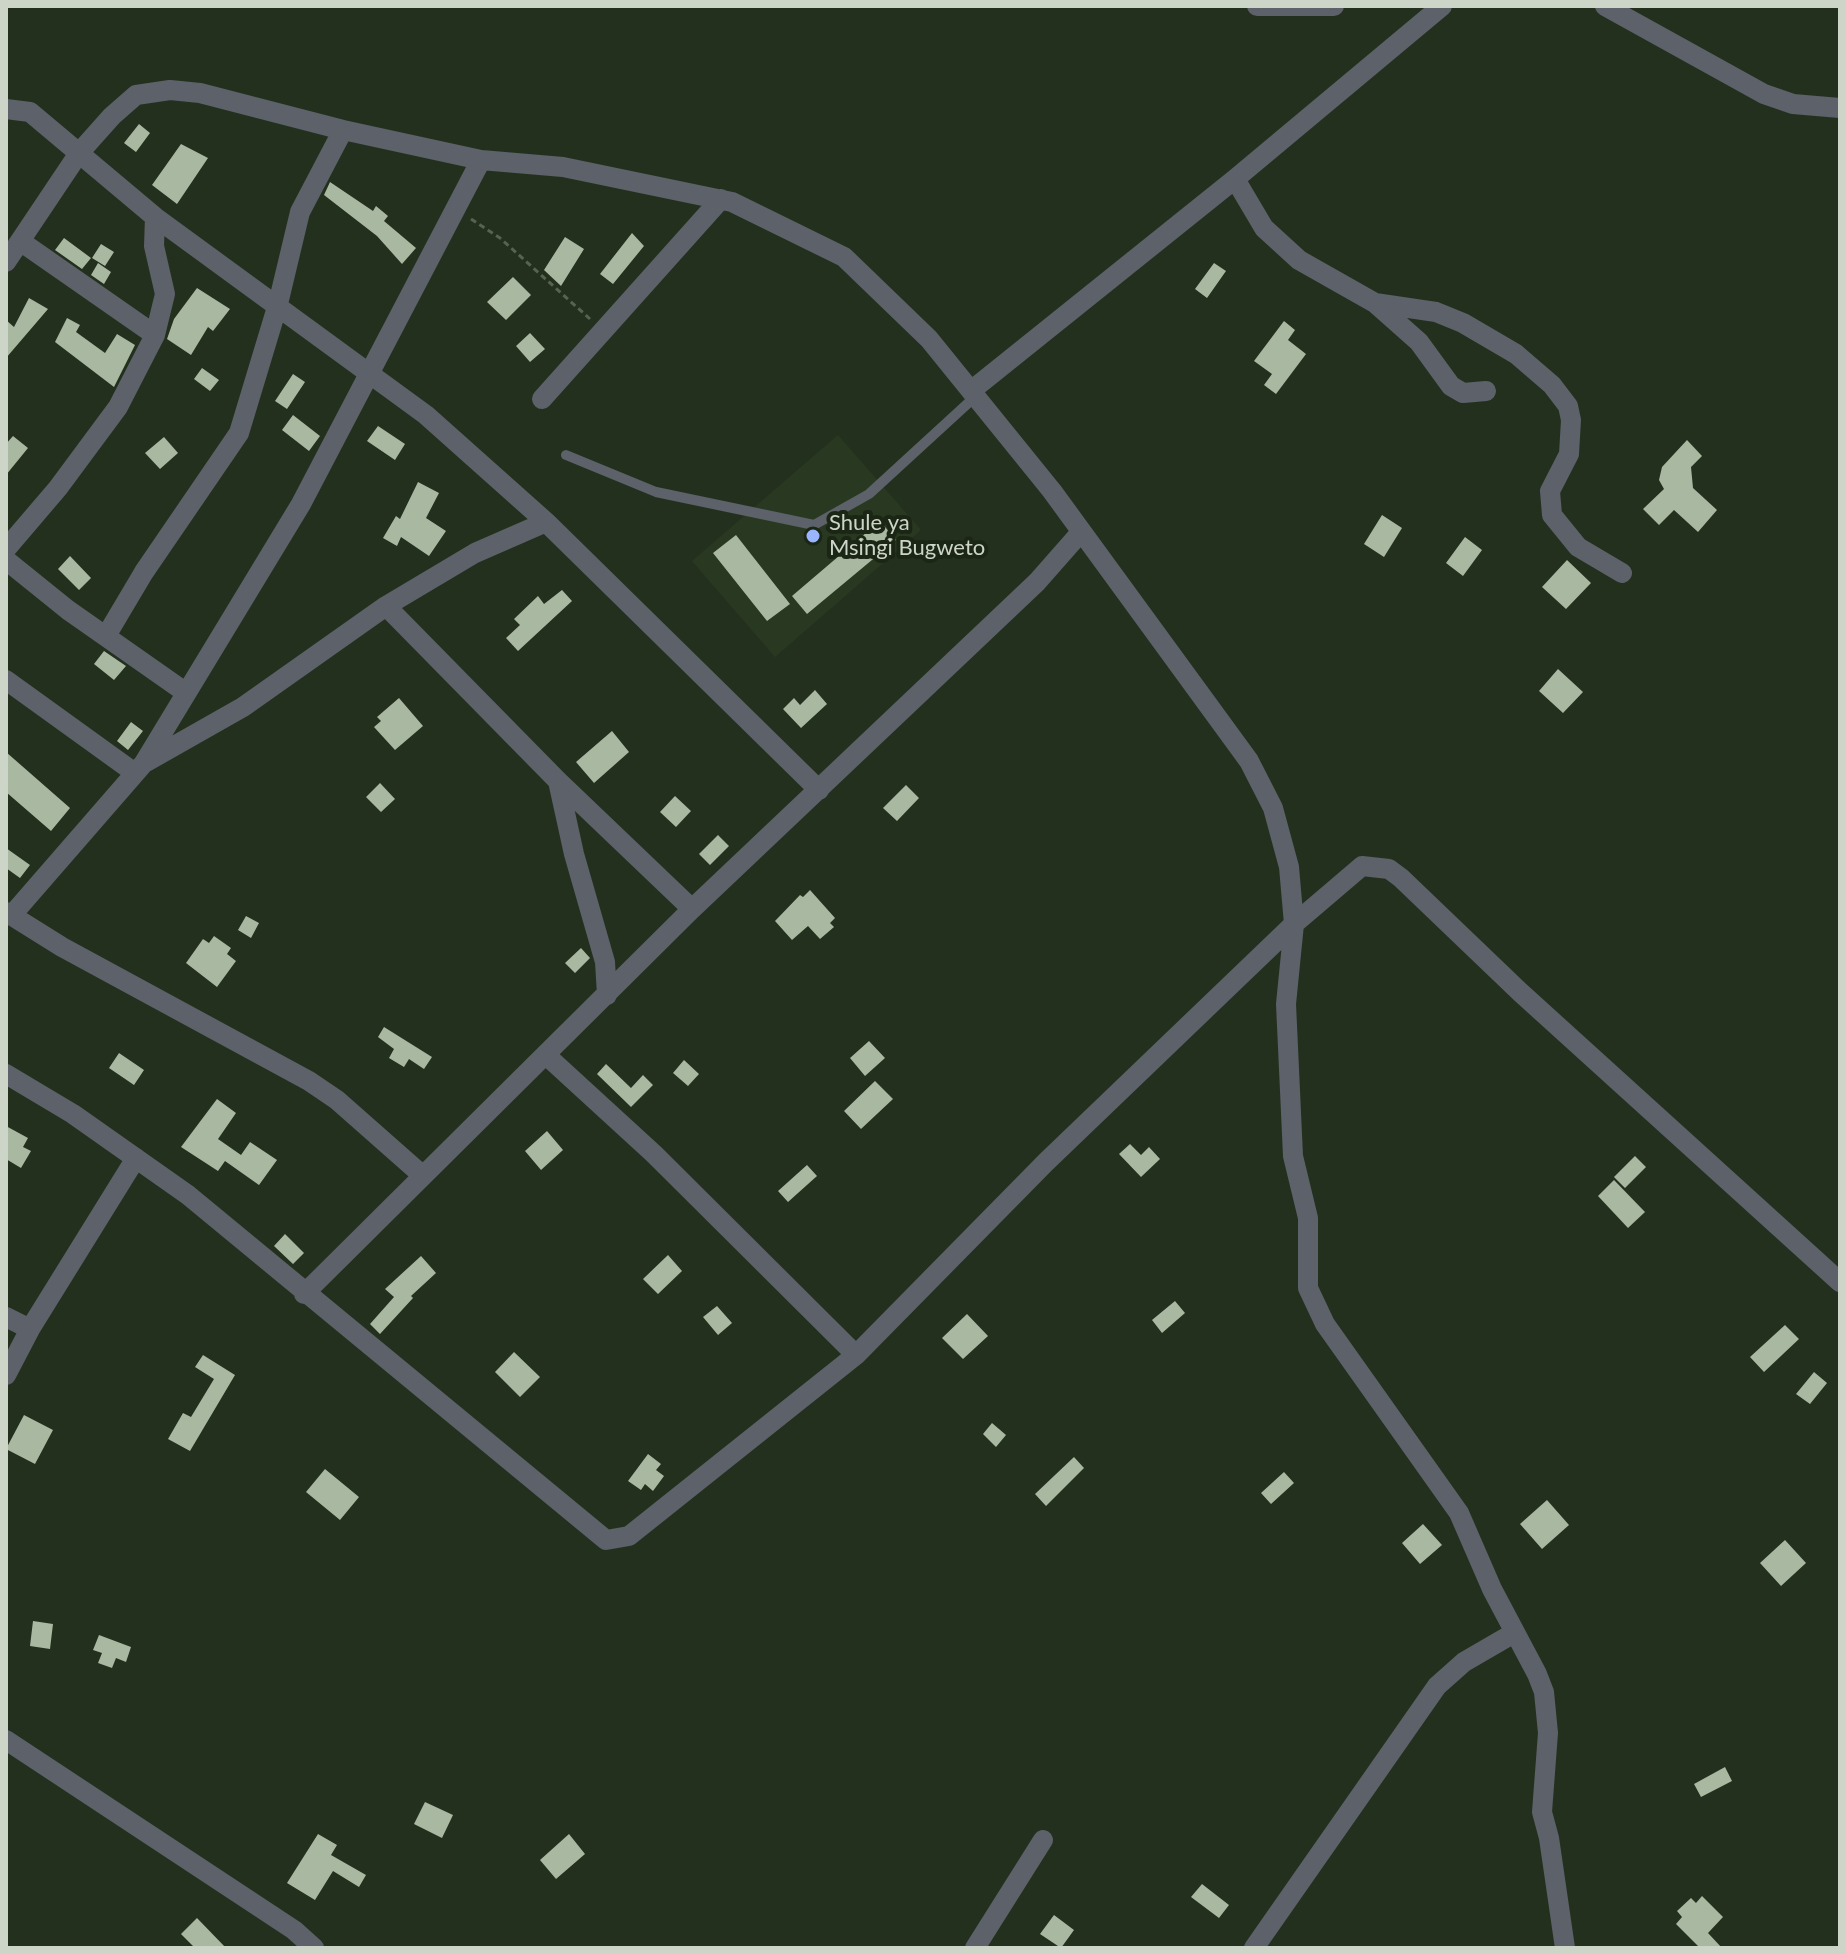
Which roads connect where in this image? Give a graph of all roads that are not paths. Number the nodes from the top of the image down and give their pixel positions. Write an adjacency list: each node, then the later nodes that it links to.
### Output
1 (1257, 6): 2 (street)
2 (1334, 6)
3 (1442, 6): 10 (street)
4 (1605, 6): 5 (street)
5 (1840, 108)
6 (6, 109): 8 (street)
7 (343, 130): 8 (street); 9 (street); 16 (street)
8 (79, 153): 12 (street); 13 (street)
9 (481, 160): 11 (street); 18 (street)
10 (1235, 179): 15 (street); 20 (street)
11 (721, 199): 20 (street); 21 (street)
12 (155, 217): 16 (street); 17 (street)
13 (20, 241): 14 (street); 17 (street)
14 (6, 262)
15 (1375, 303): 19 (street); 27 (street)
16 (278, 304): 18 (street); 29 (street)
17 (155, 335): 25 (street)
18 (372, 373): 23 (street); 31 (street)
19 (1486, 391)
20 (974, 393): 22 (lane); 24 (street)
21 (542, 399)
22 (566, 455)
23 (546, 522): 28 (street); 34 (street)
24 (1081, 532): 34 (street); 37 (street)
25 (6, 549)
26 (6, 560): 29 (street)
27 (1622, 573)
28 (386, 606): 32 (street); 33 (street)
29 (106, 636): 31 (street)
30 (6, 680): 32 (street)
31 (185, 692): 32 (street)
32 (140, 768): 36 (street)
33 (558, 781): 35 (street); 38 (street)
34 (819, 790): 35 (street)
35 (692, 909): 38 (street)
36 (9, 914): 42 (street)
37 (1294, 924): 43 (street); 47 (street); 49 (street)
38 (607, 995): 39 (street)
39 (547, 1056): 42 (street); 47 (street)
40 (6, 1074): 41 (street)
41 (136, 1158): 44 (street); 46 (street)
42 (422, 1175): 44 (street)
43 (1840, 1282)
44 (304, 1294): 47 (street)
45 (6, 1317): 46 (street)
46 (30, 1329): 48 (street)
47 (856, 1355)
48 (6, 1375)
49 (1514, 1633): 54 (street); 55 (street)
50 (6, 1740): 52 (street)
51 (1043, 1840): 53 (street)
52 (314, 1948)
53 (975, 1948)
54 (1254, 1948)
55 (1565, 1948)

